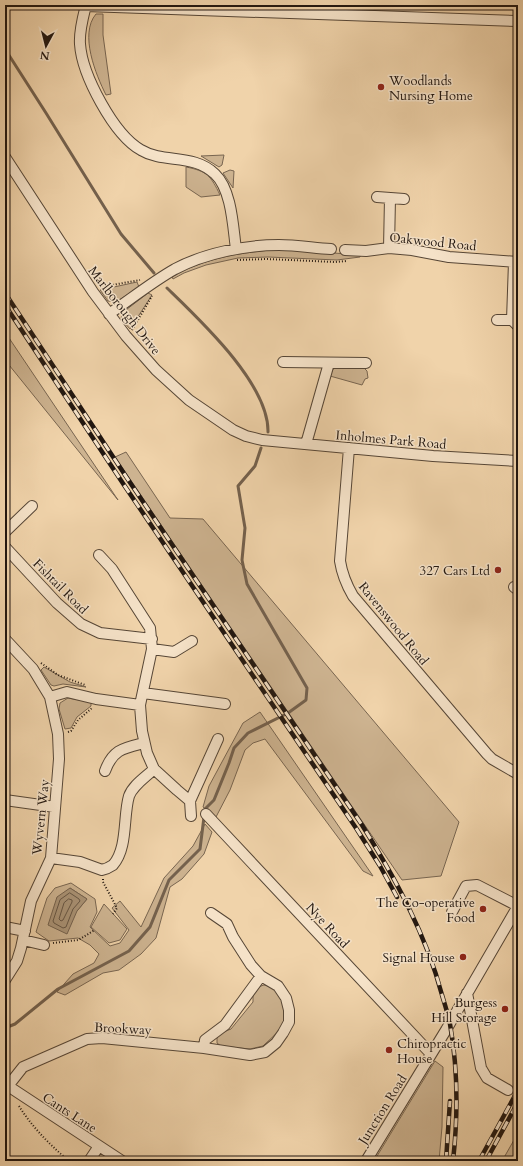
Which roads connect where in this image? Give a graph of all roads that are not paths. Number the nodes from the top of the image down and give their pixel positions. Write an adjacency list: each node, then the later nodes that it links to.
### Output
1 (86, 5): 2 (street); 8 (street)
2 (518, 21)
3 (5, 157): 12 (street, Marlborough Drive)
4 (377, 198): 5 (street)
5 (390, 198): 6 (street); 7 (street)
6 (404, 199)
7 (389, 248): 10 (street, Oakwood Road); 11 (street, Oakwood Road)
8 (236, 249): 9 (street); 12 (street)
9 (331, 249)
10 (345, 250)
11 (516, 262): 14 (street)
12 (109, 314): 18 (street, Marlborough Drive)
13 (497, 320): 14 (street)
14 (515, 323)
15 (283, 362): 16 (street)
16 (329, 363): 17 (street); 19 (street)
17 (366, 363)
18 (262, 440): 19 (street, Inholmes Park Road)
19 (306, 444): 20 (street, Inholmes Park Road)
20 (349, 448): 21 (street, Inholmes Park Road); 37 (street, Ravenswood Road)
21 (518, 461)
22 (32, 506): 23 (street)
23 (5, 532)
24 (5, 547): 28 (street, Fishtail Road)
25 (99, 555): 28 (street)
26 (5, 639): 30 (street, Wyvern Way)
27 (192, 641): 28 (street, Fishtail Road)
28 (152, 644): 29 (street)
29 (143, 693): 31 (street); 32 (street)
30 (50, 697): 32 (street); 40 (street, Wyvern Way)
31 (225, 704)
32 (140, 705): 34 (street)
33 (218, 739): 39 (street)
34 (144, 743): 35 (street); 36 (street)
35 (154, 769): 39 (street); 43 (street)
36 (105, 771)
37 (518, 774)
38 (5, 800): 40 (street)
39 (190, 801): 42 (street)
40 (56, 807): 43 (street, Wyvern Way)
41 (206, 814): 54 (street, Nye Road)
42 (191, 816)
43 (51, 858): 48 (street, Wyvern Way)
44 (518, 906): 45 (street); 52 (street, Junction Road)
45 (452, 912)
46 (212, 913): 50 (street, Brookway)
47 (5, 927): 48 (street)
48 (24, 935): 49 (street); 51 (street, Wyvern Way)
49 (44, 944)
50 (261, 976): 53 (street); 53 (street, Brookway)
51 (5, 980)
52 (467, 993): 54 (street, Junction Road); 56 (street)
53 (204, 1048): 55 (street, Brookway)
54 (431, 1054): 60 (street, Junction Road)
55 (6, 1085): 57 (street, Cants Lane)
56 (508, 1090)
57 (99, 1146): 58 (street); 59 (street, Cants Lane)
58 (89, 1161)
59 (122, 1161)
60 (366, 1161)

